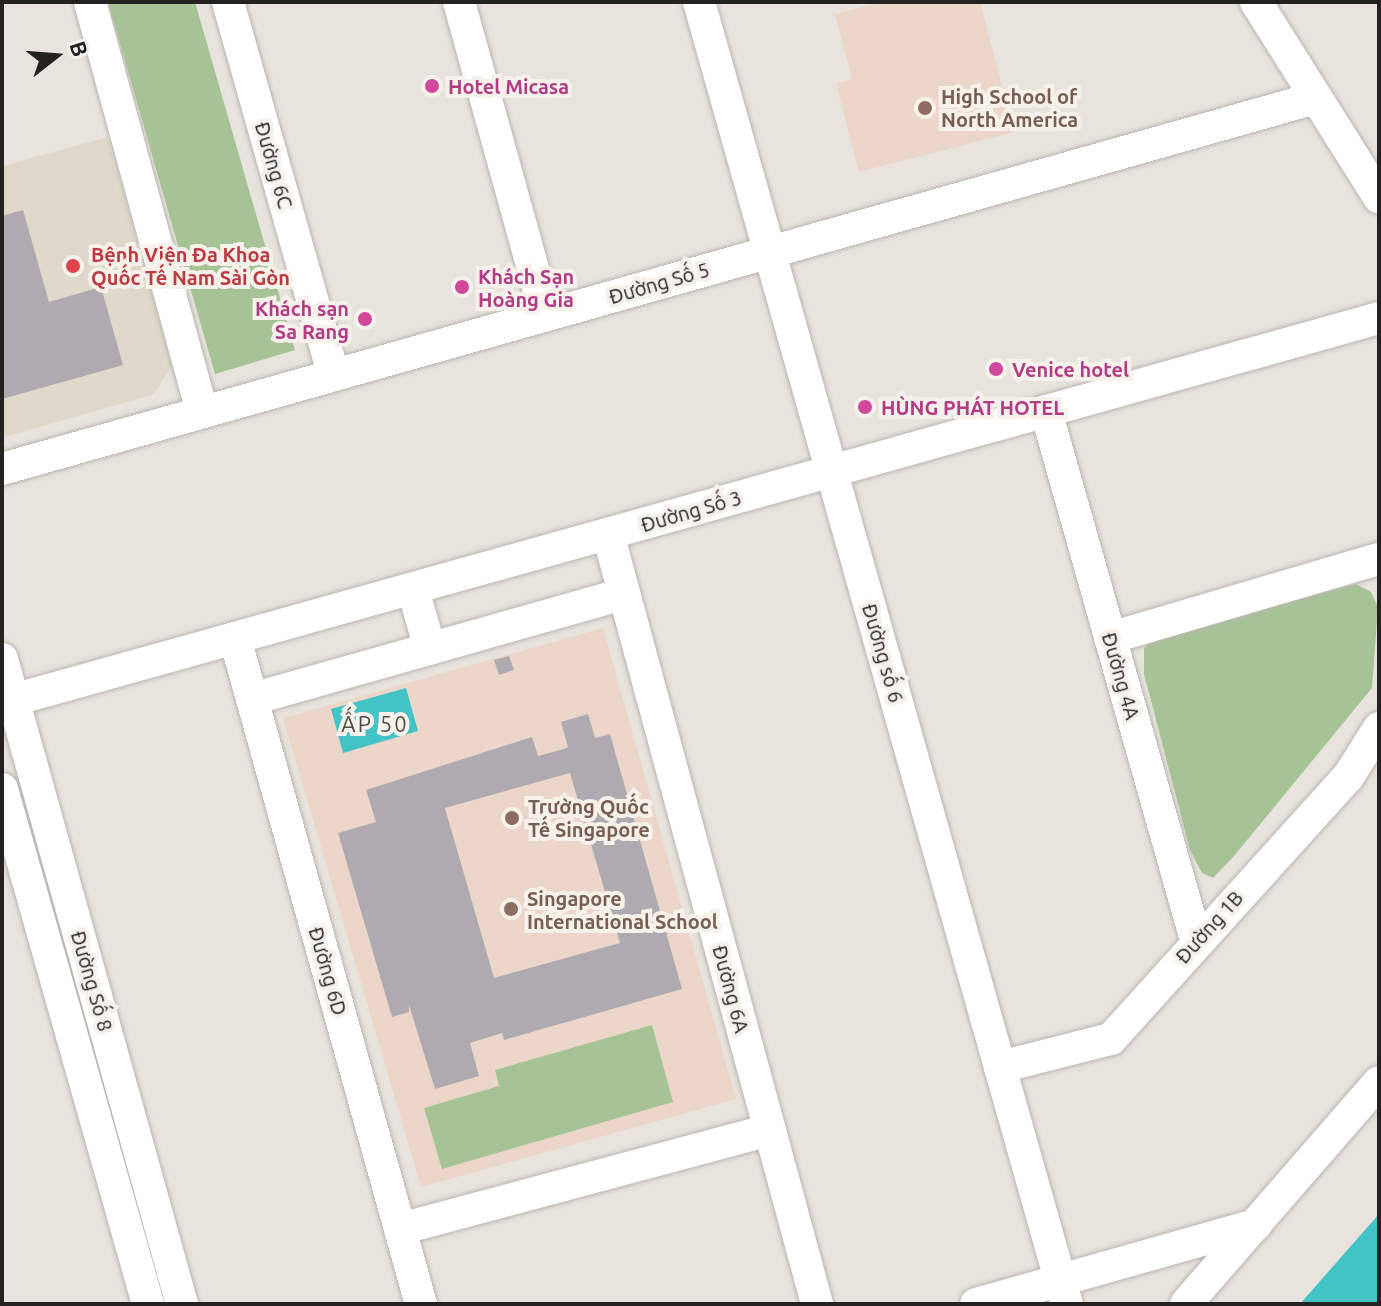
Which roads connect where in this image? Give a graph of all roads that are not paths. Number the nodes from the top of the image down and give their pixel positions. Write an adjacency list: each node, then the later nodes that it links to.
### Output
1 (90, 2): 13 (street)
2 (228, 2): 11 (street, Đường 6C)
3 (459, 2): 9 (street)
4 (1256, 2): 6 (street)
5 (704, 3): 8 (street, Đường số 6)
6 (1316, 98): 7 (street); 8 (street, Đường Số 5)
7 (1379, 197)
8 (769, 251): 9 (street, Đường Số 5); 15 (street, Đường số 6)
9 (546, 315): 11 (street, Đường Số 5)
10 (1379, 318): 12 (street, Đường Số 3)
11 (333, 374): 13 (street, Đường Số 5)
12 (1046, 411): 15 (street, Đường Số 3); 21 (street, Đường 4A)
13 (202, 412): 14 (street, Đường Số 5)
14 (2, 469)
15 (831, 471): 16 (street, Đường Số 3); 29 (street, Đường số 6)
16 (608, 534): 18 (street, Đường Số 3); 19 (street, Đường 6A)
17 (1379, 559): 21 (street)
18 (413, 589): 20 (street, Đường Số 3); 22 (street)
19 (624, 594): 22 (street); 31 (street, Đường 6A)
20 (235, 638): 24 (street, Đường 6D); 25 (street, Đường Số 3)
21 (1110, 638): 28 (street, Đường 4A)
22 (430, 649): 24 (street)
23 (2, 659): 25 (street, Đường Số 8)
24 (252, 699): 33 (street, Đường 6D)
25 (8, 702): 36 (street, Đường Số 8)
26 (1379, 728): 28 (street, Đường 1B)
27 (2, 789): 35 (street, Đường Số 8)
28 (1196, 940): 29 (street, Đường 1B)
29 (1000, 1067): 34 (street, Đường số 6)
30 (1379, 1082): 32 (street)
31 (770, 1130): 33 (street); 38 (street, Đường 6A)
32 (1256, 1225): 34 (street); 40 (street)
33 (400, 1229): 37 (street, Đường 6D)
34 (1064, 1292): 39 (street)
35 (148, 1304)
36 (182, 1304)
37 (421, 1304)
38 (817, 1304)
39 (976, 1304)
40 (1186, 1304)

